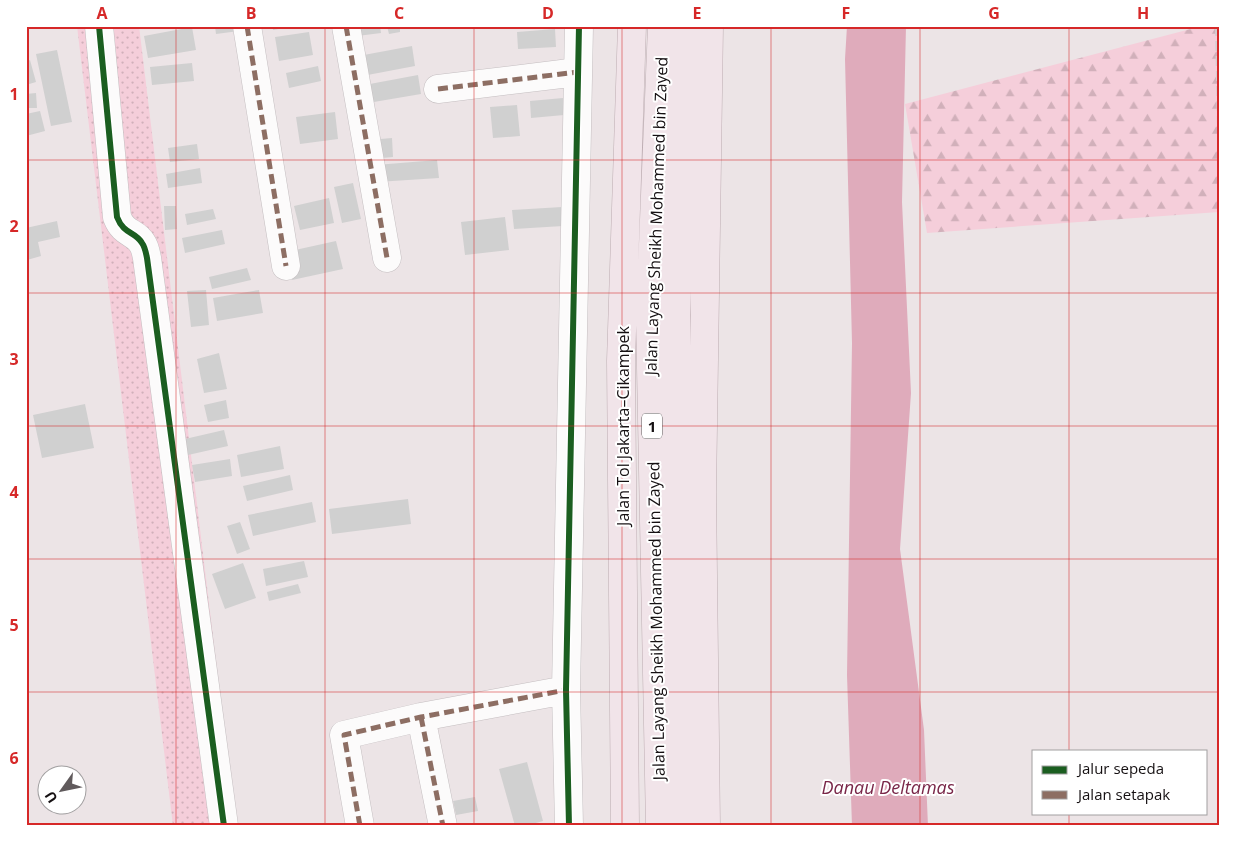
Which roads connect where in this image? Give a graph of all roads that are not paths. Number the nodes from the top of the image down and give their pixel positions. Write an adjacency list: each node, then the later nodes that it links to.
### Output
1 (99, 26): 15 (street)
2 (247, 26): 12 (street)
3 (346, 26): 11 (street)
4 (579, 26): 9 (street)
5 (632, 26): 19 (highway, Jalan Tol Jakarta–Cikampek / 1)
6 (662, 26): 20 (highway, Jalan Layang Sheikh Mohammed bin Zayed / 1)
7 (688, 26): 21 (highway, Jalan Layang Sheikh Mohammed bin Zayed / 1)
8 (709, 26): 22 (highway)
9 (578, 72): 10 (street); 13 (street)
10 (438, 89)
11 (387, 258)
12 (286, 266)
13 (566, 690): 14 (street); 18 (street)
14 (421, 717): 16 (street); 17 (street)
15 (224, 826)
16 (360, 826)
17 (443, 826)
18 (569, 826)
19 (625, 826)
20 (660, 826)
21 (679, 826)
22 (706, 826)

